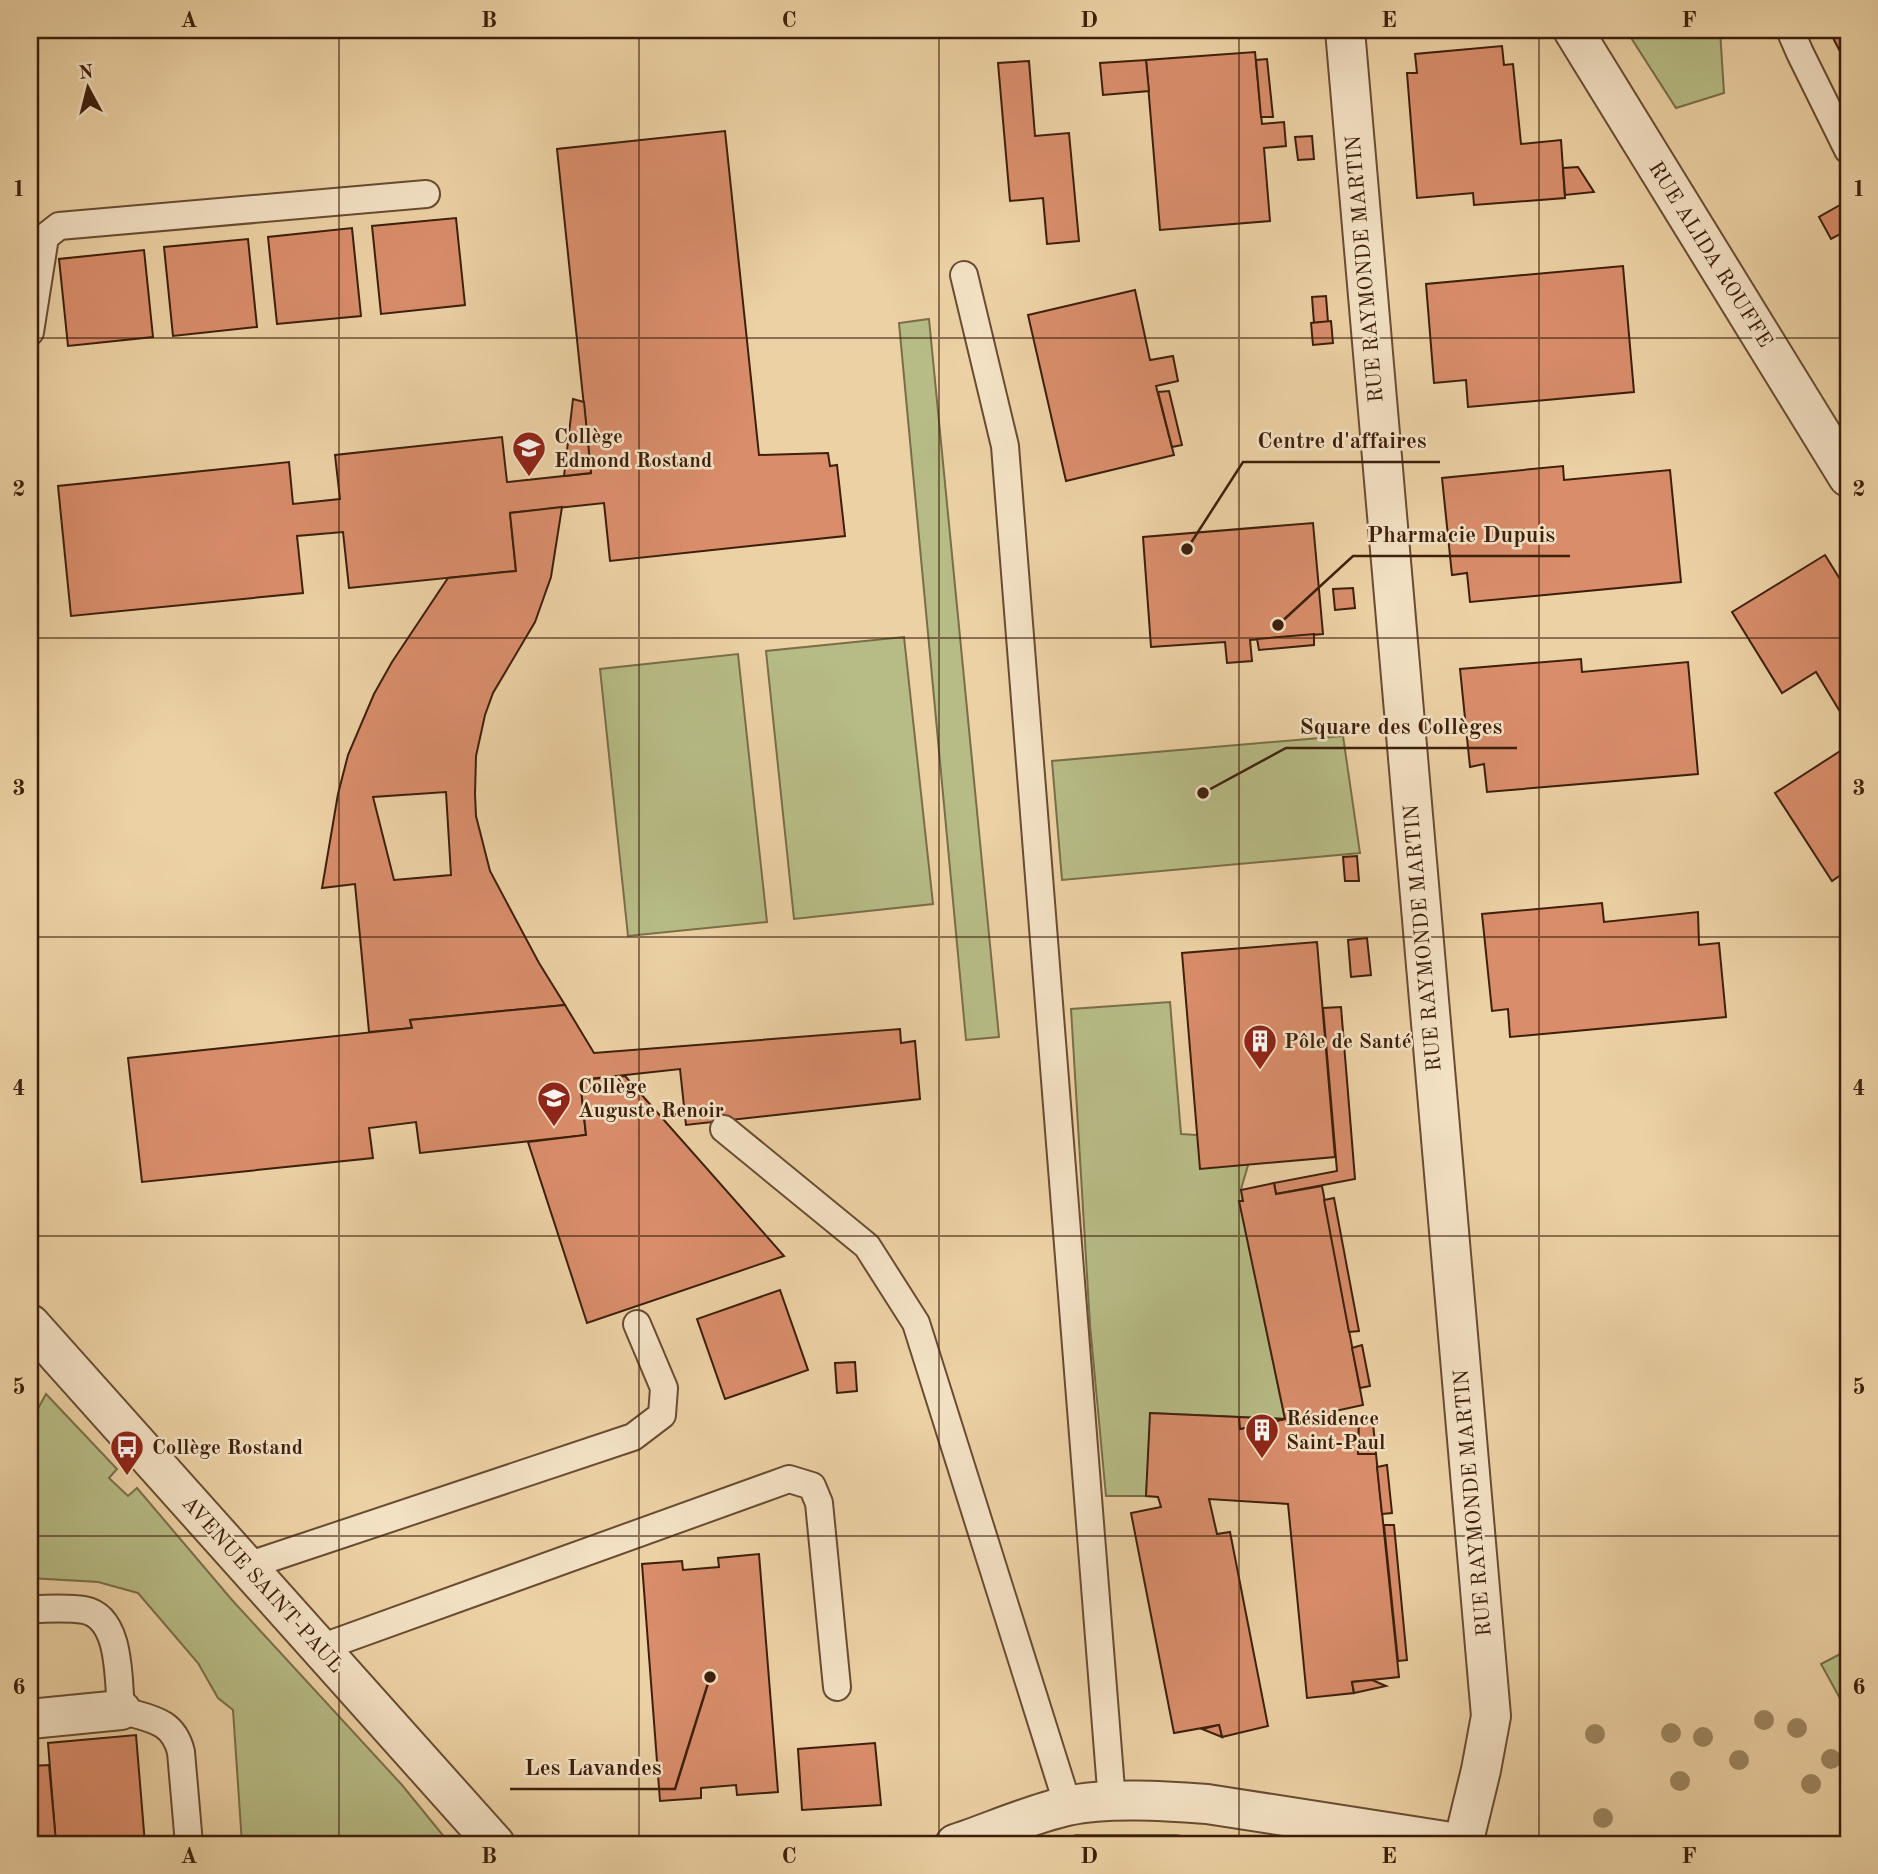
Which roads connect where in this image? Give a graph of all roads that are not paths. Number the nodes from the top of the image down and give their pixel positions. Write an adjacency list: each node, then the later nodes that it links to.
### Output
1 (1345, 30): 23 (street, RUE RAYMONDE MARTIN)
2 (1573, 30): 8 (street, RUE ALIDA ROUFFE)
3 (1790, 30): 4 (lane)
4 (1848, 150)
5 (426, 194): 7 (lane)
6 (964, 275): 18 (lane)
7 (30, 332)
8 (1848, 477)
9 (724, 1129): 19 (lane)
10 (30, 1324): 12 (street, AVENUE SAINT-PAUL)
11 (637, 1324): 12 (lane)
12 (247, 1566): 14 (street, AVENUE SAINT-PAUL)
13 (30, 1609): 16 (lane)
14 (320, 1647): 15 (lane); 21 (street, AVENUE SAINT-PAUL)
15 (837, 1687)
16 (121, 1710): 17 (street); 20 (lane)
17 (30, 1719)
18 (1112, 1802): 19 (street); 23 (street)
19 (1068, 1806): 22 (street)
20 (189, 1844)
21 (495, 1844)
22 (955, 1844)
23 (1464, 1844)

